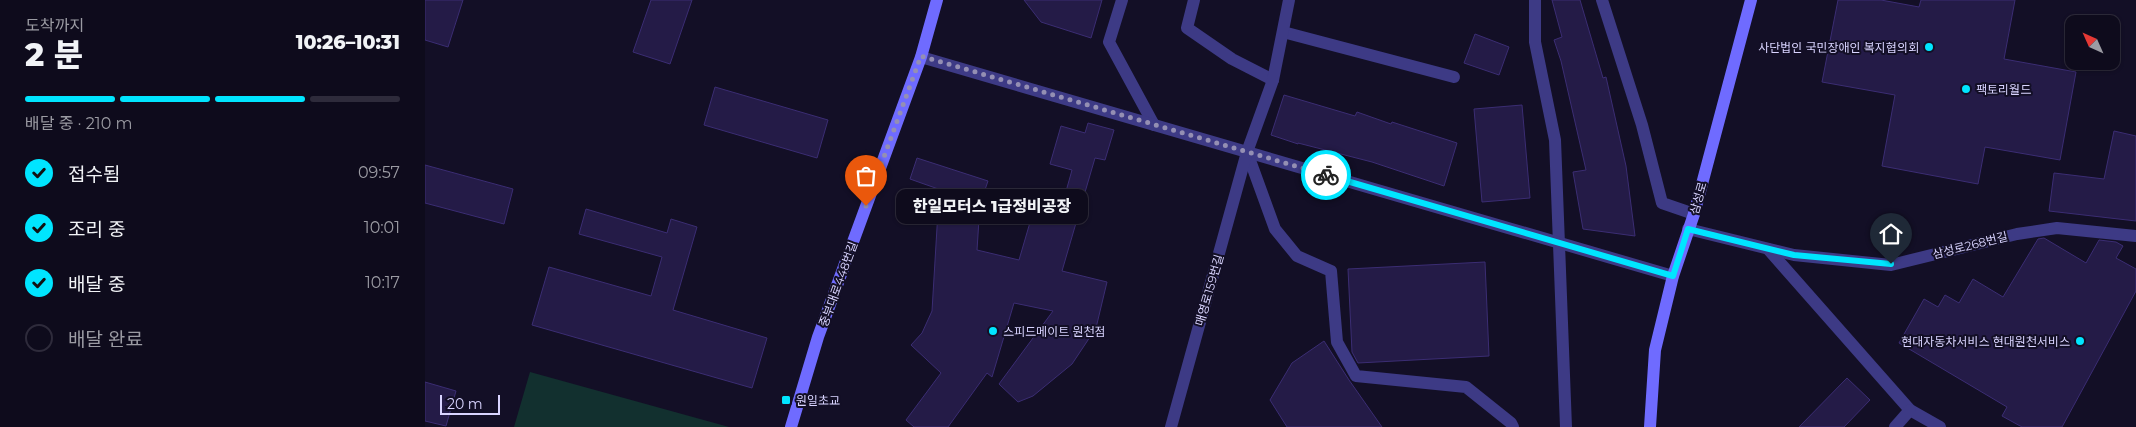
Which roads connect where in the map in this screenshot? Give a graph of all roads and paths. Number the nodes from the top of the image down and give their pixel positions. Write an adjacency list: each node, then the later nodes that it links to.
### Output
1 (937, 0): 9 (street, 중부대로448번길)
2 (1122, 0): 12 (street)
3 (1194, 0): 11 (street)
4 (1289, 0): 8 (street, 매영로159번길)
5 (1535, 0): 17 (street)
6 (1603, 0): 14 (street)
7 (1751, 0): 14 (street, 삼성로)
8 (1283, 32): 10 (street); 11 (street, 매영로159번길)
9 (921, 56): 12 (street); 21 (street, 중부대로448번길)
10 (1454, 77)
11 (1273, 80): 13 (street, 매영로159번길)
12 (1154, 125): 13 (street)
13 (1247, 152): 17 (street); 22 (street, 매영로159번길); 23 (street)
14 (1694, 214): 15 (street, 삼성로)
15 (1688, 229): 18 (street, 삼성로268번길); 19 (street, 삼성로)
16 (2136, 236): 18 (street, 삼성로268번길)
17 (1560, 244): 19 (street); 24 (street)
18 (1768, 249): 20 (street)
19 (1673, 276): 25 (street, 삼성로)
20 (1909, 410): 26 (street); 27 (street)
21 (791, 427)
22 (1171, 427)
23 (1513, 427)
24 (1565, 427)
25 (1650, 427)
26 (1895, 427)
27 (1940, 427)

